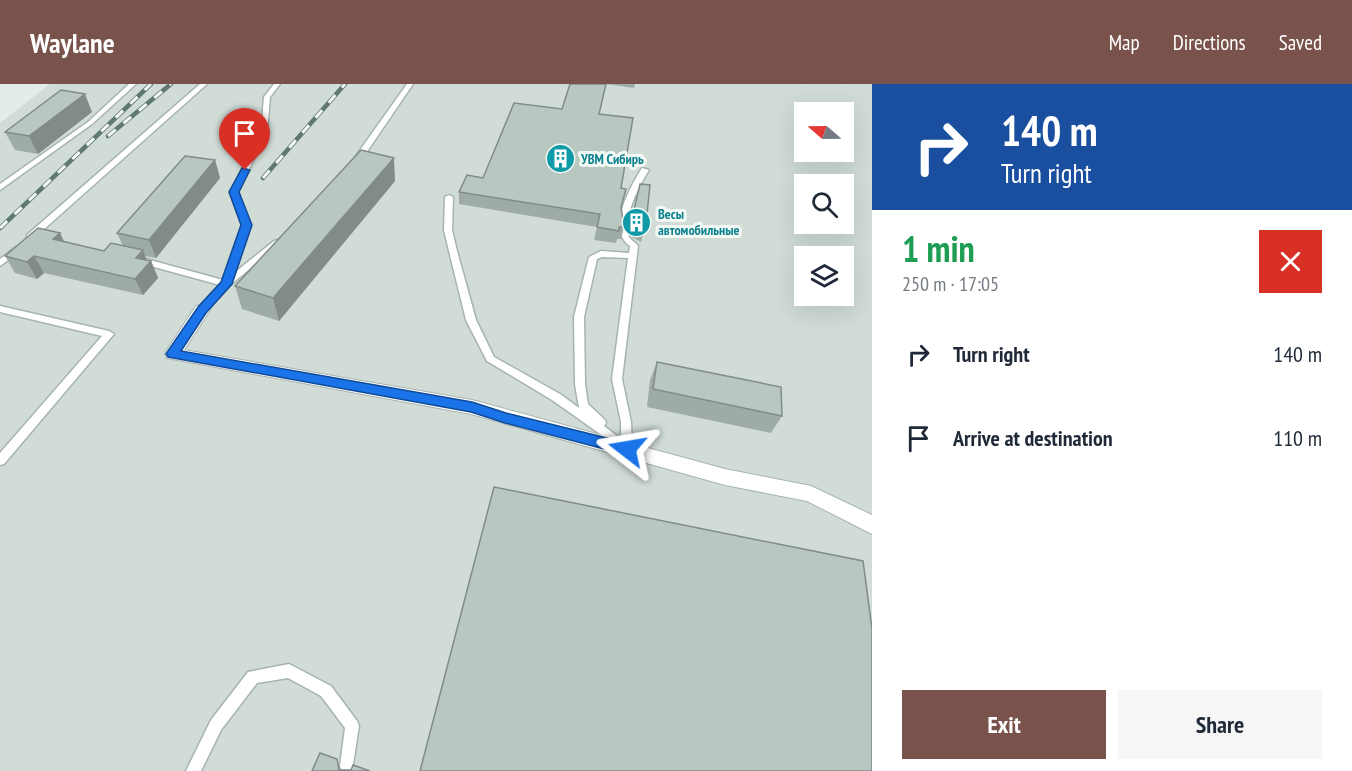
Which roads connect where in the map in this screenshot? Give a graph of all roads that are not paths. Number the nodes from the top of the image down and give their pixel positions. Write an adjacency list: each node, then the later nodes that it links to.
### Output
1 (133, 84): 7 (lane)
2 (204, 84): 12 (lane)
3 (277, 84): 13 (lane)
4 (410, 84): 6 (lane)
5 (645, 170): 10 (lane)
6 (350, 171)
7 (0, 188)
8 (449, 197): 16 (lane)
9 (288, 233): 13 (lane)
10 (633, 256): 16 (lane); 16 (lane)
11 (132, 258): 13 (lane)
12 (0, 263)
13 (226, 284): 15 (lane)
14 (0, 309): 17 (lane)
15 (202, 310): 16 (street)
16 (627, 449): 18 (street)
17 (0, 461)
18 (872, 525)
19 (347, 765): 20 (lane)
20 (193, 771)

